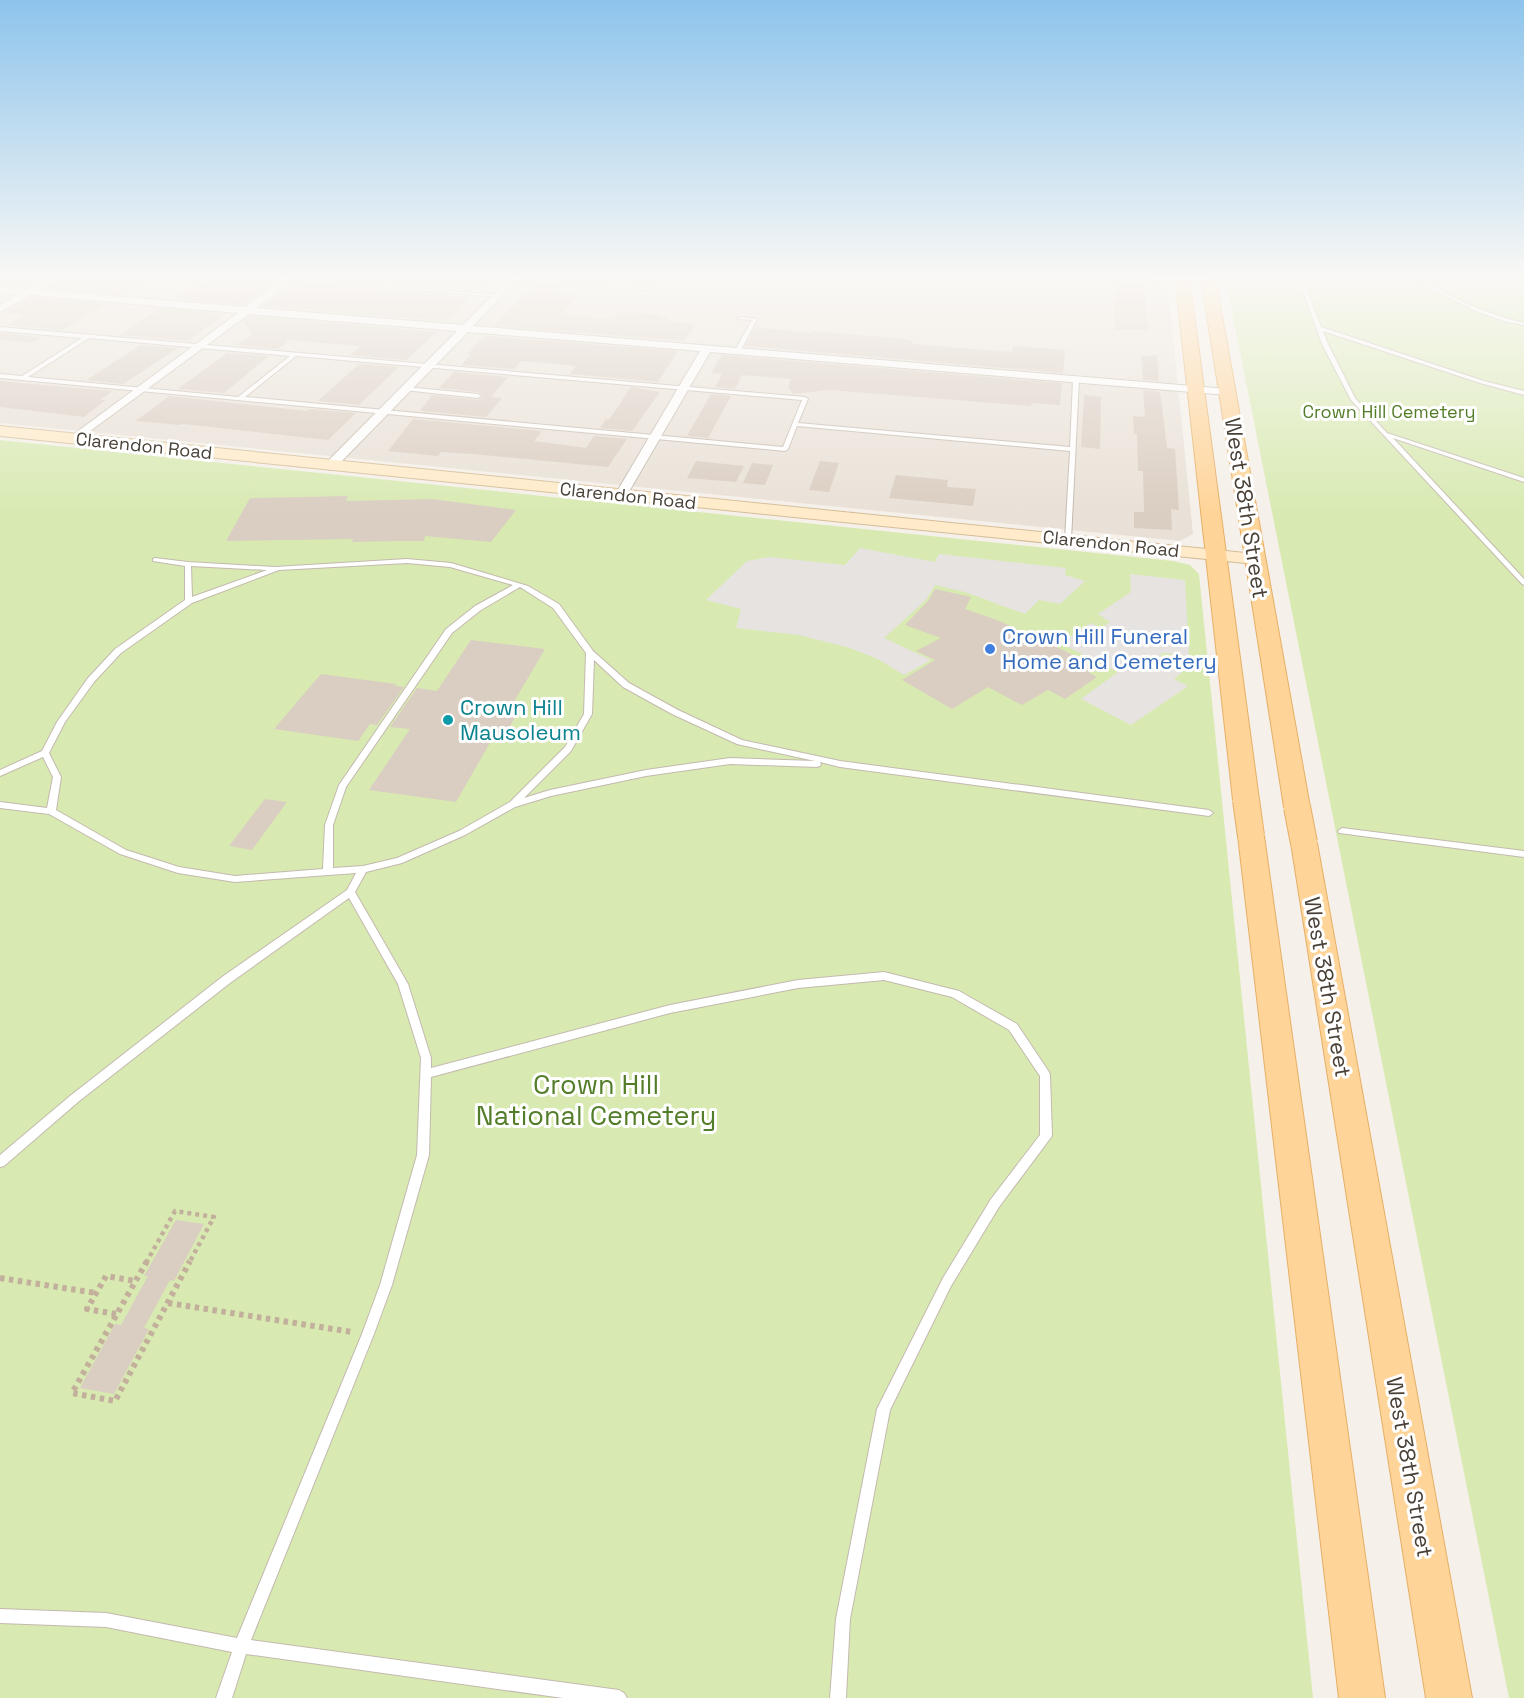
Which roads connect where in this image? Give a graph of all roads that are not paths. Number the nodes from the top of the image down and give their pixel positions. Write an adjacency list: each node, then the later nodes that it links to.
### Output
1 (56, 356): 14 (lane)
2 (184, 356): 16 (street)
3 (292, 356): 23 (lane)
4 (308, 356): 12 (lane)
5 (438, 356): 12 (street)
6 (703, 356): 18 (street)
7 (788, 356): 15 (street)
8 (1192, 356): 19 (main road, West 38th Street)
9 (1221, 356): 20 (main road, West 38th Street)
10 (1333, 356): 27 (lane)
11 (1404, 356): 21 (lane)
12 (428, 367): 17 (street); 18 (lane)
13 (0, 376): 14 (lane)
14 (23, 378): 16 (lane)
15 (1076, 380): 19 (street); 30 (lane)
16 (141, 389): 23 (lane); 29 (street)
17 (406, 389): 22 (lane); 24 (street)
18 (684, 389): 25 (lane); 28 (street)
19 (1196, 389): 20 (street); 35 (main road, West 38th Street)
20 (1227, 392): 36 (main road, West 38th Street)
21 (1524, 393)
22 (478, 396)
23 (240, 398): 24 (lane)
24 (383, 412): 28 (lane); 31 (street)
25 (796, 424): 28 (lane); 30 (lane)
26 (0, 431): 29 (street, Clarendon Road)
27 (1384, 433): 32 (lane); 40 (lane)
28 (656, 437): 33 (street)
29 (74, 439): 31 (street, Clarendon Road)
30 (1072, 450): 34 (lane)
31 (330, 466): 33 (street, Clarendon Road)
32 (1524, 480)
33 (621, 495): 34 (street, Clarendon Road)
34 (1068, 540): 35 (street, Clarendon Road)
35 (1216, 555): 36 (street, Clarendon Road); 63 (main road, West 38th Street, bridge)
36 (1256, 559): 64 (main road, West 38th Street, bridge)
37 (155, 560): 38 (lane)
38 (188, 564): 39 (lane); 42 (lane)
39 (278, 568): 41 (lane); 42 (lane)
40 (1524, 583)
41 (519, 585): 43 (lane); 54 (lane)
42 (189, 601): 44 (lane)
43 (590, 653): 45 (lane); 47 (lane)
44 (45, 753): 46 (lane); 49 (lane)
45 (840, 764): 47 (lane); 50 (lane)
46 (0, 773)
47 (513, 804): 53 (lane)
48 (0, 805): 49 (lane)
49 (51, 811): 54 (lane)
50 (1209, 813)
51 (1342, 831): 52 (lane)
52 (1524, 854)
53 (363, 869): 54 (lane); 55 (lane)
54 (328, 872)
55 (350, 892): 56 (lane); 57 (lane)
56 (426, 1074): 59 (lane); 62 (lane)
57 (0, 1162)
58 (0, 1616): 59 (lane)
59 (241, 1646): 60 (lane); 61 (lane)
60 (224, 1698)
61 (619, 1698)
62 (838, 1698)
63 (1362, 1698)
64 (1449, 1698)

